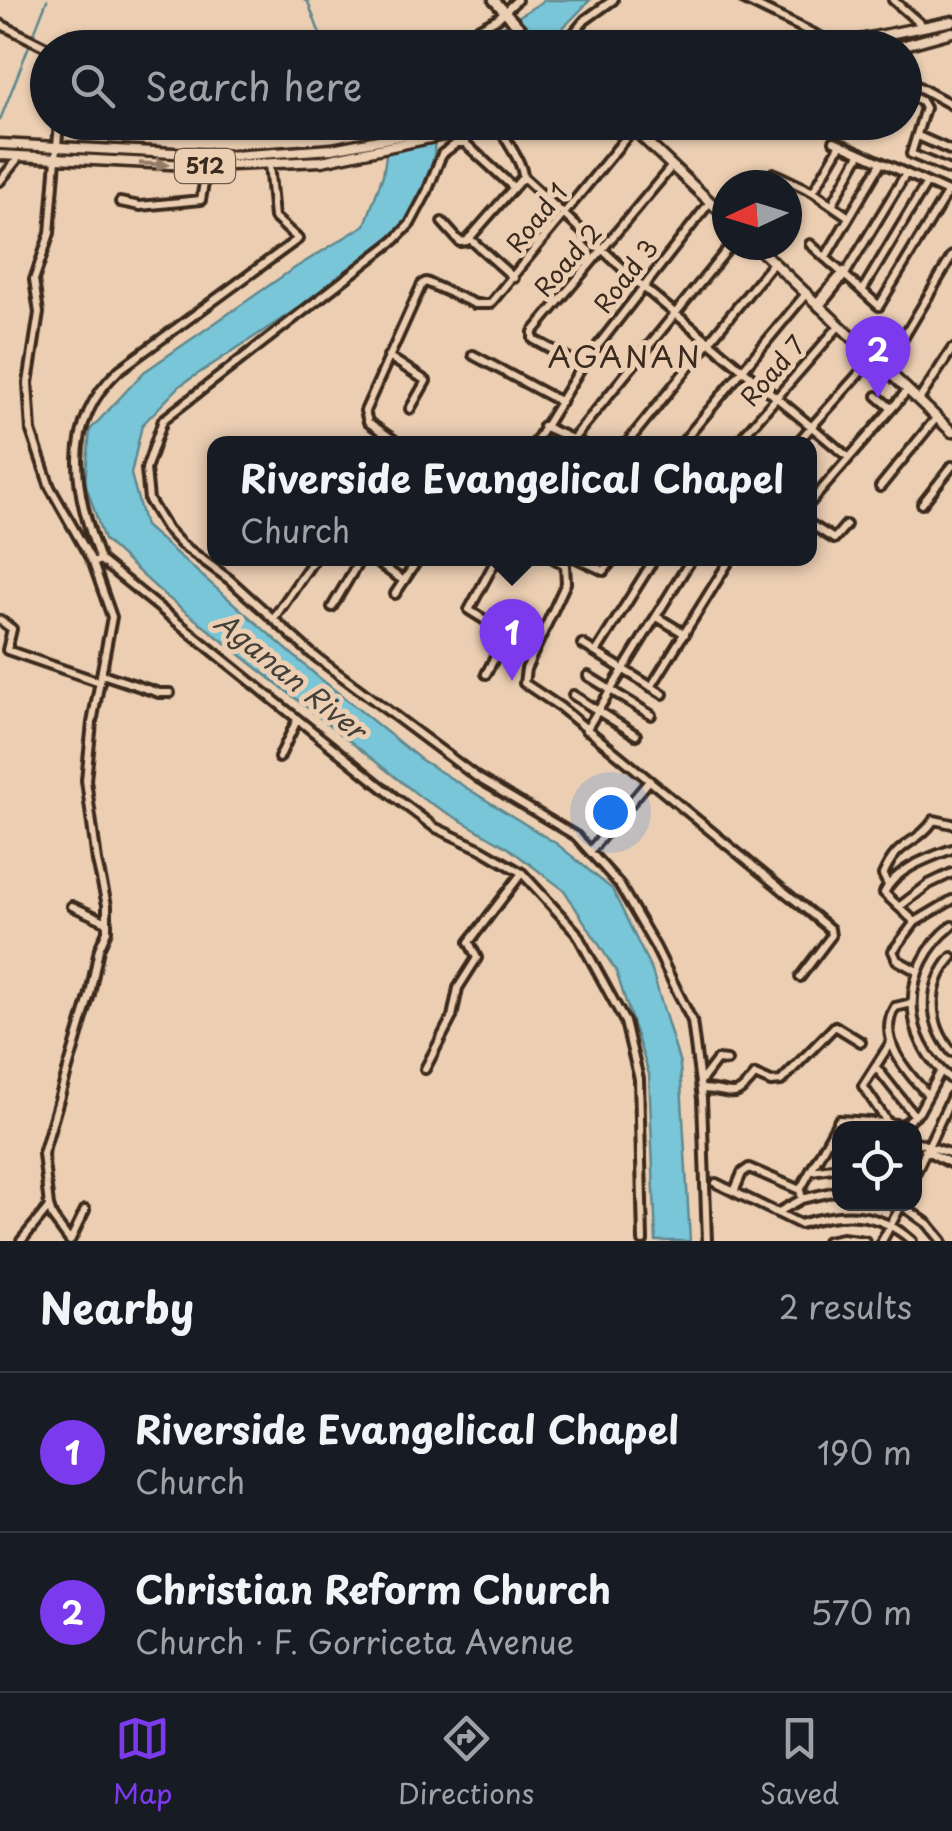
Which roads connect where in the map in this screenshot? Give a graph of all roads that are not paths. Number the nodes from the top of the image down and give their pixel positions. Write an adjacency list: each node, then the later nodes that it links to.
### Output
1 (494, 0): 6 (main road)
2 (517, 0): 6 (street)
3 (612, 0): 12 (street)
4 (744, 0): 13 (street)
5 (892, 0): 9 (street)
6 (505, 12): 10 (street); 11 (main road)
7 (952, 21): 9 (main road)
8 (0, 24): 17 (street)
9 (924, 27): 14 (main road); 16 (main road)
10 (476, 30)
11 (522, 30)
12 (576, 30)
13 (806, 30)
14 (909, 30)
15 (952, 32): 16 (main road)
16 (927, 38): 18 (main road)
17 (30, 40)
18 (922, 40)
19 (922, 89): 20 (street)
20 (952, 105)
21 (922, 138): 31 (street)
22 (58, 140): 30 (street)
23 (391, 140): 30 (main road, 512)
24 (416, 140): 36 (main road, 512)
25 (504, 140): 42 (street)
26 (620, 140): 52 (street, Road 1)
27 (645, 140): 39 (main road)
28 (917, 140): 40 (street)
29 (4, 144): 30 (main road, 512)
30 (58, 147): 35 (street)
31 (952, 151)
32 (860, 154): 37 (street); 47 (street); 51 (street)
33 (2, 155): 34 (main road, 512)
34 (20, 156): 35 (main road, 512); 43 (street)
35 (57, 158): 38 (main road, 512, one-way to 38); 105 (street)
36 (270, 164): 38 (main road, 512); 105 (street)
37 (880, 164): 41 (street); 53 (street)
38 (207, 166): 49 (street)
39 (672, 166): 50 (main road); 57 (street, Road 2)
40 (952, 171)
41 (904, 175): 44 (street); 63 (street)
42 (523, 177): 45 (street); 52 (street)
43 (0, 181)
44 (926, 184): 48 (street); 66 (street)
45 (513, 187): 55 (street); 106 (street)
46 (802, 187): 47 (street)
47 (813, 192): 51 (street)
48 (950, 194): 66 (street)
49 (120, 202)
50 (710, 202): 65 (street, Road 3)
51 (832, 205): 53 (street)
52 (565, 214): 57 (street); 64 (street, Road 1)
53 (849, 217): 59 (street)
54 (442, 222): 55 (street)
55 (469, 238): 64 (street)
56 (810, 244): 59 (street)
57 (605, 250): 65 (street); 76 (street, Road 2)
58 (952, 256): 77 (street)
59 (825, 258): 63 (street)
60 (719, 260): 69 (street)
61 (770, 260): 62 (main road)
62 (773, 263): 67 (main road); 71 (street)
63 (844, 273): 66 (street); 68 (street)
64 (514, 278): 74 (street, Road 1)
65 (642, 286): 69 (street); 76 (street, Road 3)
66 (862, 290)
67 (805, 294): 68 (main road); 78 (street)
68 (818, 305): 70 (main road)
69 (676, 313): 71 (street); 93 (street)
70 (839, 326): 75 (main road); 80 (street, Road 7)
71 (708, 341): 78 (street); 94 (street)
72 (952, 349): 82 (street)
73 (473, 355): 83 (street)
74 (388, 356): 85 (street); 90 (street)
75 (873, 358): 77 (main road); 88 (street)
76 (582, 366): 83 (street, Road 3)
77 (884, 369): 79 (main road)
78 (744, 370): 80 (street); 95 (street)
79 (907, 390): 82 (main road); 84 (street)
80 (777, 396): 88 (street); 96 (street, Road 7)
81 (877, 396): 84 (street)
82 (919, 400): 86 (main road)
83 (561, 402): 87 (street, Road 3)
84 (892, 408): 98 (street)
85 (410, 410)
86 (936, 417): 89 (main road); 100 (street)
87 (542, 426): 91 (street, Road 3); 92 (street)
88 (812, 426): 97 (street); 98 (street)
89 (952, 432)
90 (388, 436)
91 (538, 436)
92 (567, 436)
93 (574, 436)
94 (633, 436)
95 (689, 436)
96 (744, 436)
97 (804, 436)
98 (848, 457): 101 (street)
99 (952, 466): 102 (street)
100 (880, 486)
101 (817, 495)
102 (922, 504)
103 (846, 525): 104 (street)
104 (817, 528)
105 (97, 561): 131 (street); 139 (street)
106 (207, 565)
107 (209, 566): 121 (street)
108 (309, 566): 121 (street)
109 (356, 566): 119 (street)
110 (382, 566): 117 (street)
111 (414, 566): 117 (street)
112 (493, 566): 123 (street)
113 (567, 566): 126 (street)
114 (651, 566): 127 (street)
115 (687, 566): 120 (street)
116 (726, 566): 124 (street)
117 (404, 581): 118 (street)
118 (395, 594)
119 (332, 607)
120 (656, 616): 124 (street); 128 (street)
121 (274, 618): 146 (street)
122 (0, 620): 131 (street)
123 (506, 634): 126 (street); 129 (street)
124 (686, 634): 132 (street)
125 (582, 644): 127 (street)
126 (534, 651): 140 (street)
127 (596, 652): 128 (street)
128 (624, 670): 132 (street); 133 (street)
129 (486, 674)
130 (588, 676): 133 (street)
131 (101, 678): 134 (street); 153 (street)
132 (651, 687): 136 (street)
133 (612, 690): 137 (street); 138 (street)
134 (170, 693)
135 (573, 694): 137 (street)
136 (663, 694)
137 (598, 710): 140 (street); 141 (street)
138 (650, 715)
139 (297, 720): 142 (street); 148 (street)
140 (586, 730): 143 (street)
141 (636, 735)
142 (278, 758)
143 (649, 781): 146 (street); 158 (street)
144 (952, 824): 149 (street)
145 (952, 849): 149 (street)
146 (591, 850): 168 (street)
147 (952, 872): 152 (street)
148 (522, 874): 165 (street); 194 (street)
149 (888, 886): 152 (street)
150 (952, 900): 154 (street)
151 (72, 906): 153 (street)
152 (898, 907): 154 (street)
153 (107, 922): 186 (street)
154 (915, 922): 157 (street)
155 (952, 926): 157 (street)
156 (952, 956): 162 (street)
157 (917, 971): 159 (street)
158 (800, 977)
159 (912, 1003): 161 (street); 166 (street)
160 (861, 1042): 168 (street)
161 (891, 1042): 164 (street); 169 (street)
162 (952, 1052)
163 (727, 1062): 168 (street)
164 (876, 1067): 171 (street); 172 (street)
165 (425, 1068)
166 (941, 1072): 167 (street); 169 (street)
167 (952, 1080)
168 (700, 1085): 195 (street)
169 (928, 1096): 171 (street)
170 (952, 1096): 177 (street)
171 (914, 1115): 173 (street)
172 (893, 1121)
173 (905, 1121)
174 (832, 1130): 176 (street)
175 (832, 1142): 176 (street)
176 (824, 1143): 181 (street)
177 (923, 1145): 178 (street); 179 (street)
178 (952, 1154)
179 (952, 1164)
180 (832, 1167): 181 (street)
181 (810, 1171): 185 (street)
182 (716, 1183): 184 (street)
183 (832, 1191): 185 (street)
184 (734, 1192): 185 (street); 190 (street)
185 (801, 1195): 190 (street)
186 (49, 1206): 192 (street); 193 (street)
187 (85, 1210): 193 (street)
188 (898, 1211): 191 (street)
189 (911, 1211): 200 (street)
190 (777, 1213): 191 (street)
191 (891, 1225): 198 (street); 199 (street)
192 (22, 1241)
193 (69, 1241)
194 (643, 1241)
195 (706, 1241)
196 (827, 1241): 197 (street)
197 (865, 1241)
198 (882, 1241)
199 (912, 1241)
200 (942, 1241)

